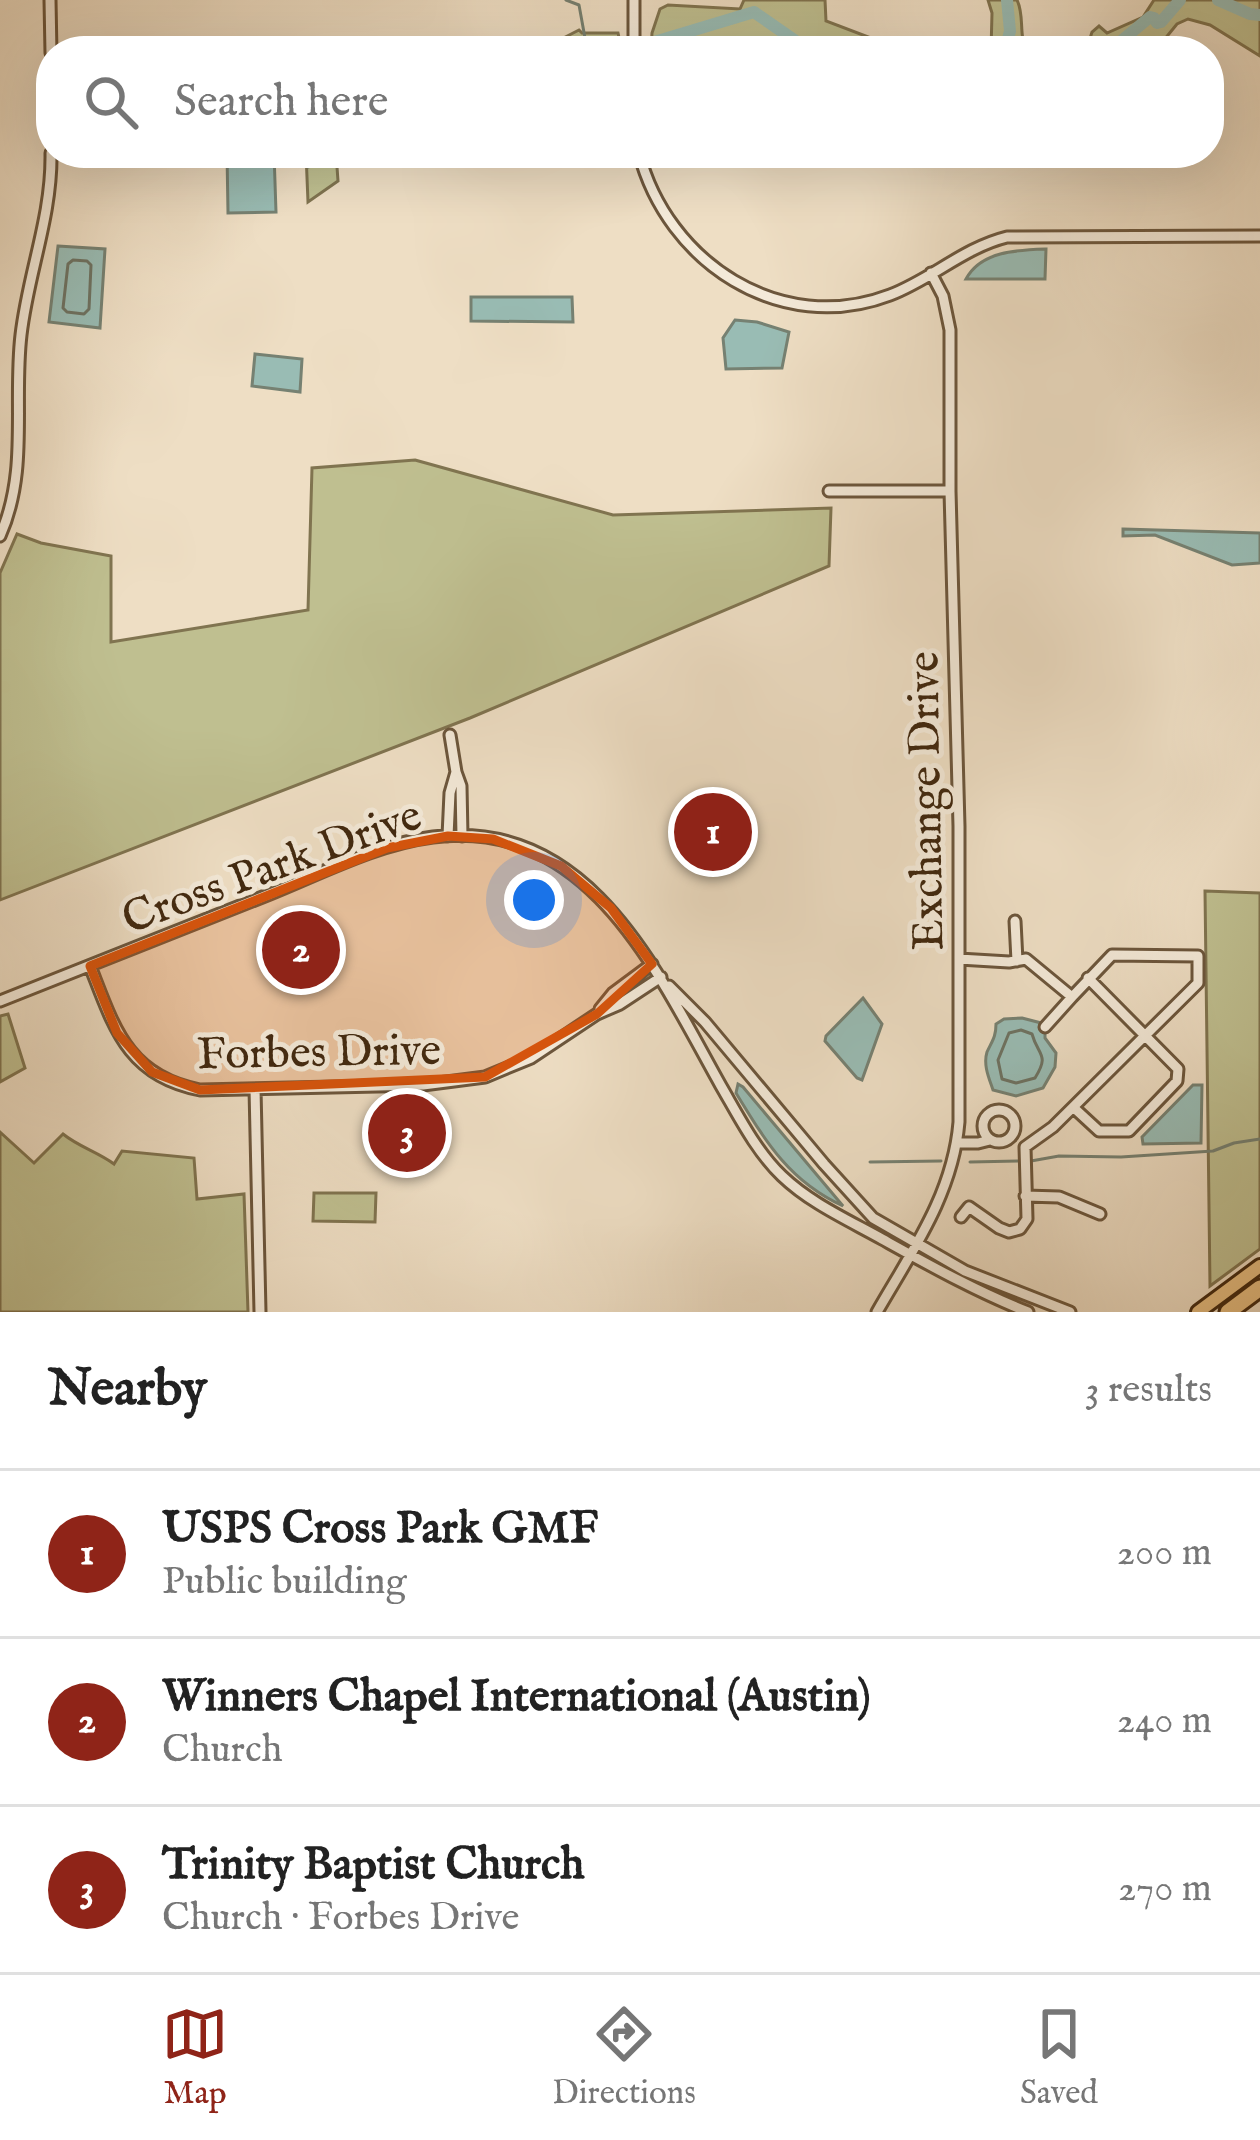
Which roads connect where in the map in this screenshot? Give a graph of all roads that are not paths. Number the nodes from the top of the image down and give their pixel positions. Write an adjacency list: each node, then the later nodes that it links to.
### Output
1 (50, 0): 3 (street)
2 (634, 0): 4 (street)
3 (51, 36)
4 (634, 36)
5 (50, 168): 11 (street)
6 (645, 168): 8 (street)
7 (1260, 236): 8 (street)
8 (931, 273): 10 (street, Exchange Drive)
9 (829, 491): 10 (street)
10 (950, 491): 17 (street, Exchange Drive)
11 (0, 536)
12 (450, 735): 13 (street)
13 (456, 772): 14 (street); 15 (street)
14 (448, 836): 15 (street, Cross Park Drive); 20 (street, Cross Park Drive)
15 (462, 836): 19 (street, Cross Park Drive)
16 (1015, 921): 18 (street)
17 (959, 959): 18 (street); 32 (street, Exchange Drive)
18 (1016, 961): 23 (street)
19 (652, 964): 21 (street, Cross Park Drive); 25 (street, Forbes Drive)
20 (89, 966): 24 (street, Cross Park Drive); 28 (street, Forbes Drive)
21 (661, 977): 25 (street, Forbes Drive); 37 (street, Cross Park Drive); 37 (street, Cross Park Drive)
22 (1088, 978): 23 (street); 27 (street); 27 (street)
23 (1072, 997): 26 (street)
24 (0, 1001)
25 (597, 1014): 28 (street, Forbes Drive)
26 (1045, 1028)
27 (1145, 1034): 29 (street); 29 (street)
28 (255, 1088): 41 (street)
29 (1073, 1107): 33 (street)
30 (1010, 1138): 31 (street); 31 (street); 33 (street)
31 (990, 1140): 32 (street)
32 (957, 1143): 37 (street, Exchange Drive)
33 (1025, 1147): 34 (street)
34 (1025, 1196): 35 (street); 36 (street)
35 (1100, 1214)
36 (961, 1217)
37 (913, 1250): 42 (street, Exchange Drive); 43 (street, Cross Park Drive); 44 (street, Cross Park Drive)
38 (1260, 1265): 45 (main road)
39 (1260, 1288): 46 (highway)
40 (1260, 1298): 47 (highway)
41 (260, 1312)
42 (877, 1312)
43 (1028, 1312)
44 (1070, 1312)
45 (1198, 1312)
46 (1228, 1312)
47 (1240, 1312)

